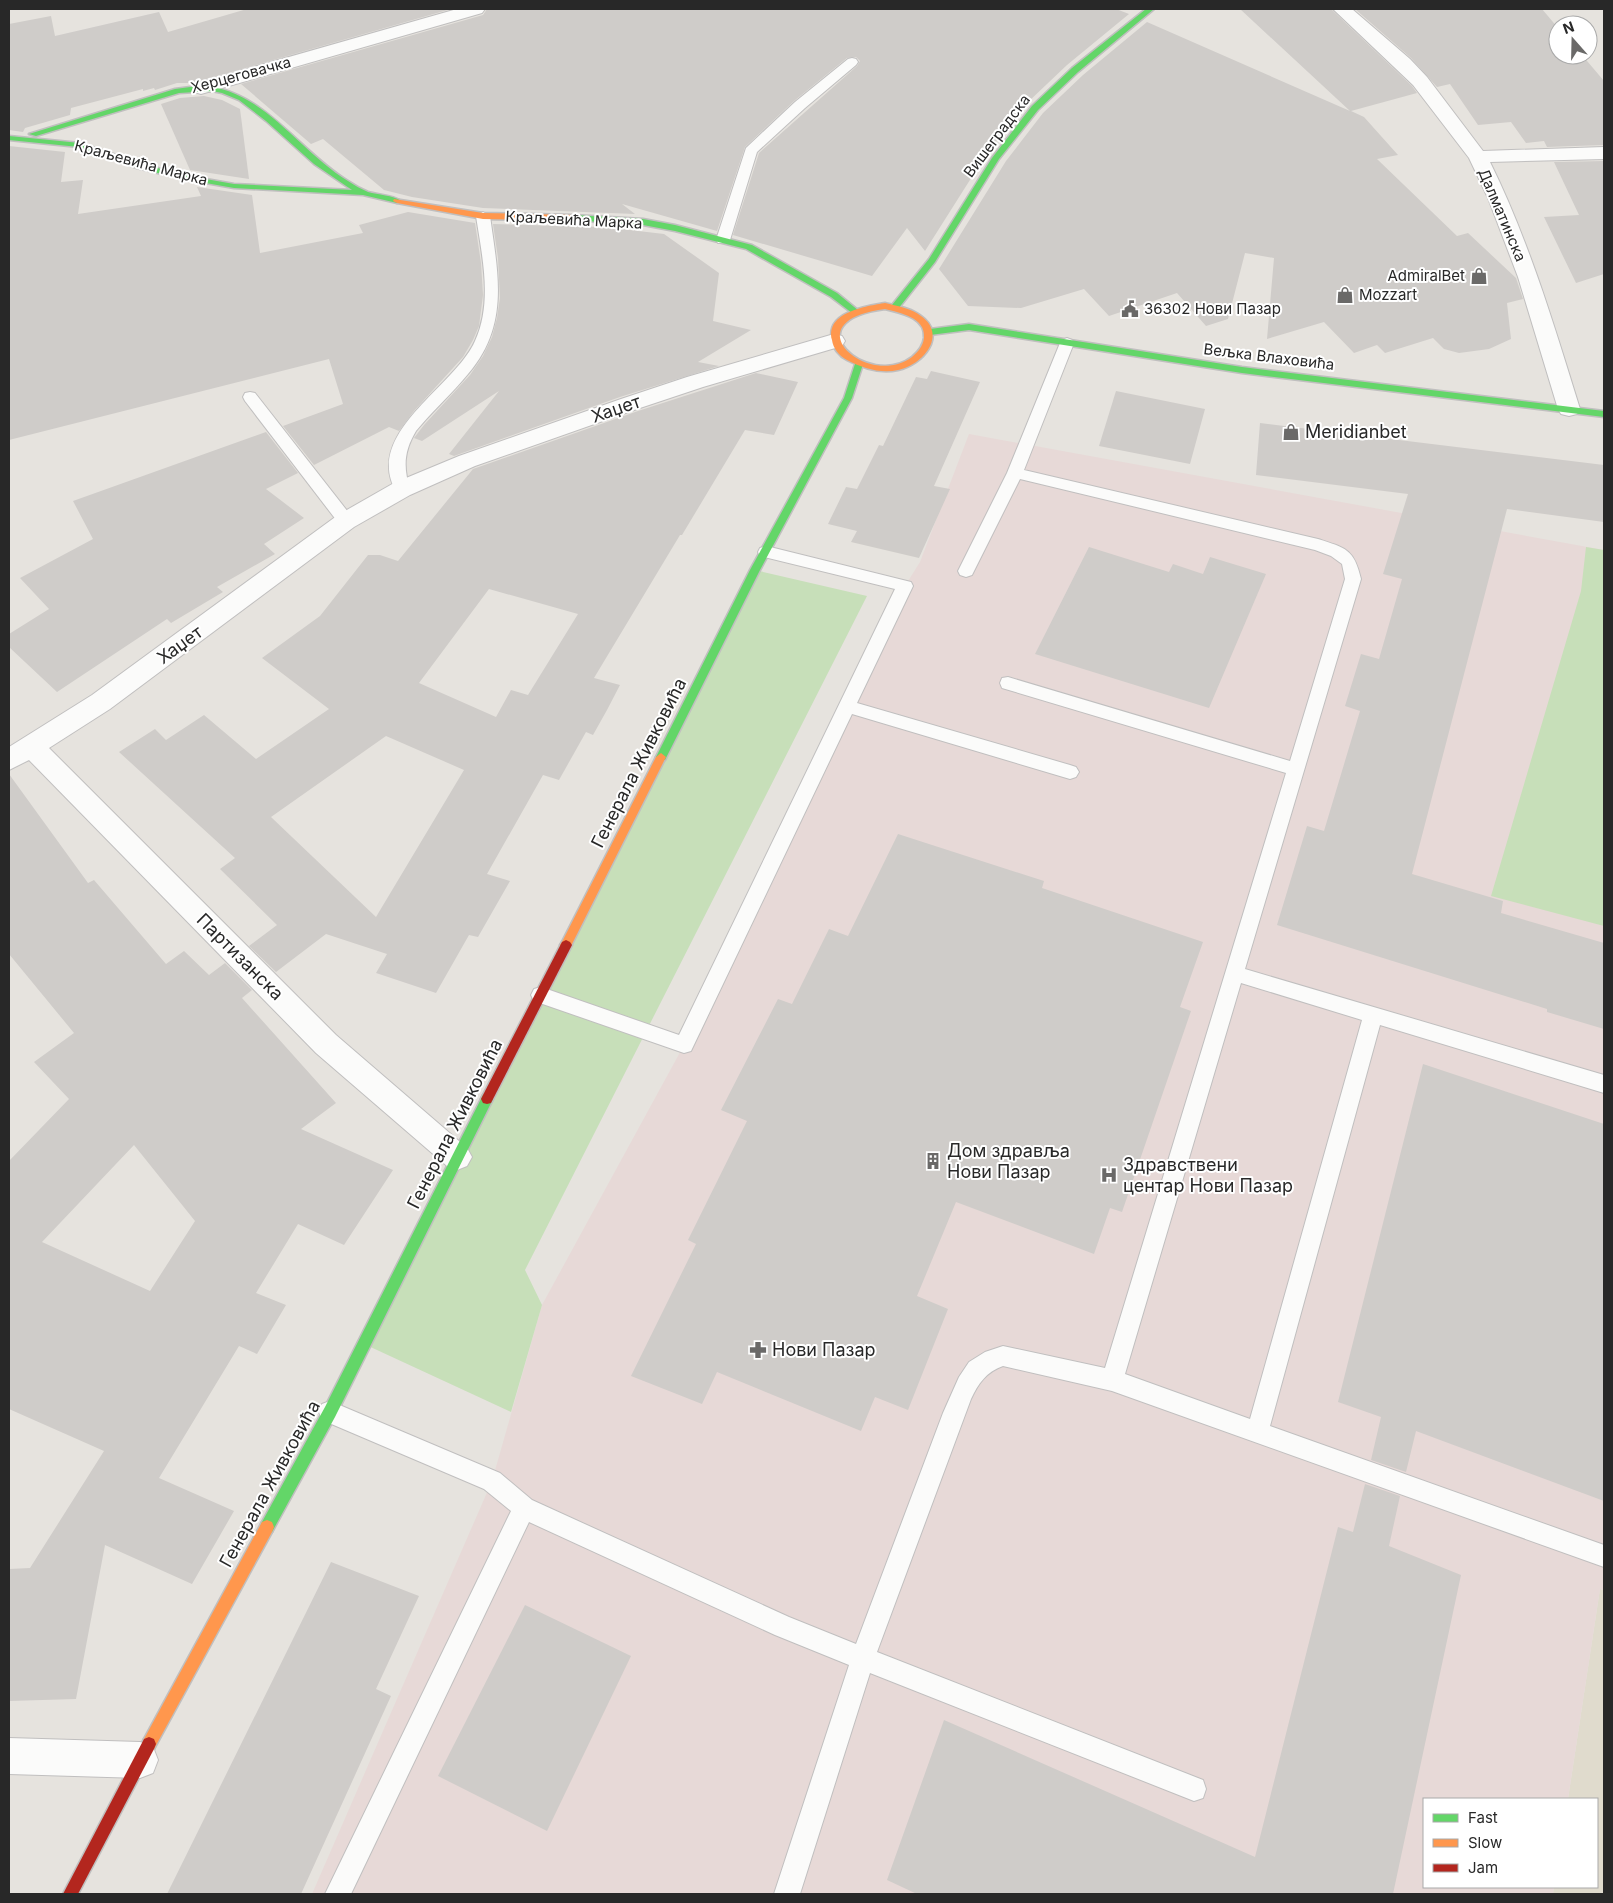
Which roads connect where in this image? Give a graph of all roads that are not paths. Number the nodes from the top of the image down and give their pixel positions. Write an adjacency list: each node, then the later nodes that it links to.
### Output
1 (476, 9): 5 (street, Херцеговачка)
2 (1150, 9): 13 (street, Вишеградска)
3 (1342, 9): 9 (street, Далматинска)
4 (852, 62): 12 (lane)
5 (201, 88): 6 (street, Херцеговачка); 10 (street, Краљевића Марка)
6 (15, 138): 7 (street, Херцеговачка); 10 (street, Краљевића Марка)
7 (9, 145)
8 (1604, 153): 9 (street)
9 (1478, 157): 21 (street, Далматинска)
10 (363, 193): 11 (street, Краљевића Марка)
11 (483, 216): 12 (street, Краљевића Марка); 18 (lane, Краљевића Марка)
12 (723, 240): 14 (street, Краљевића Марка)
13 (895, 307): 14 (street); 15 (street)
14 (854, 311): 16 (street)
15 (930, 332): 17 (street, Вељка Влаховића); 19 (street)
16 (834, 341): 19 (street); 24 (street, Хаџет)
17 (1067, 343): 21 (street, Вељка Влаховића); 23 (lane)
18 (476, 356): 24 (lane)
19 (859, 364): 26 (street, Генерала Живковића)
20 (250, 398): 25 (lane)
21 (1569, 409): 22 (street, Вељка Влаховића)
22 (1604, 414)
23 (1015, 473): 27 (lane); 31 (lane)
24 (402, 489): 25 (street, Хаџет)
25 (346, 521): 30 (street, Хаџет)
26 (766, 552): 29 (lane); 34 (street, Генерала Живковића)
27 (966, 571)
28 (1008, 683): 31 (lane)
29 (847, 706): 32 (lane); 34 (lane)
30 (20, 754): 37 (street, Партизанска)
31 (1295, 768): 33 (lane)
32 (1070, 772)
33 (1232, 973): 35 (lane); 38 (lane)
34 (542, 996): 37 (street, Генерала Живковића)
35 (1373, 1015): 36 (lane); 40 (lane)
36 (1604, 1084)
37 (457, 1157): 39 (street, Генерала Живковића)
38 (1112, 1380): 40 (lane); 43 (lane)
39 (330, 1412): 41 (lane); 45 (street, Генерала Живковића)
40 (1258, 1431): 42 (lane)
41 (524, 1508): 43 (lane); 48 (lane)
42 (1604, 1556)
43 (863, 1658): 46 (lane); 49 (lane)
44 (9, 1756): 45 (street)
45 (140, 1760): 47 (street, Генерала Живковића)
46 (1194, 1789)
47 (70, 1894)
48 (338, 1894)
49 (787, 1894)

